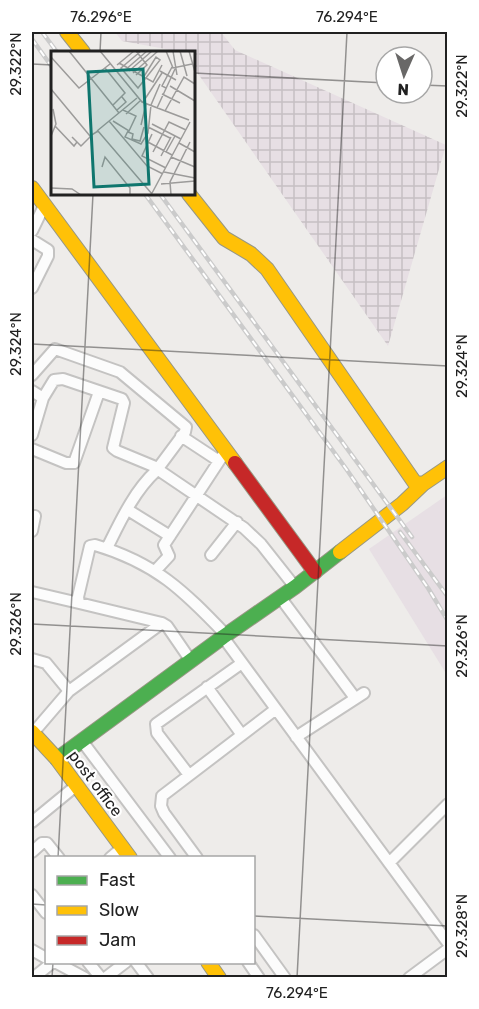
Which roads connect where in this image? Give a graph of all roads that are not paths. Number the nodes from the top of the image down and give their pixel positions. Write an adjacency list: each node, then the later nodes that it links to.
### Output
1 (67, 32): 2 (street)
2 (82, 51)
3 (32, 188): 5 (street)
4 (190, 195): 19 (street)
5 (38, 212): 6 (street); 16 (street)
6 (32, 231)
7 (32, 240): 8 (street)
8 (32, 288)
9 (32, 375): 14 (street)
10 (32, 390): 12 (street)
11 (99, 392): 12 (street); 15 (street); 18 (street)
12 (43, 398): 13 (street)
13 (32, 435)
14 (181, 436): 16 (street); 18 (street)
15 (32, 449)
16 (222, 456): 20 (street); 29 (street)
17 (447, 467): 19 (street)
18 (157, 469): 20 (street); 21 (street)
19 (423, 484): 29 (street)
20 (196, 496): 23 (street); 25 (street)
21 (128, 510): 25 (street); 26 (street)
22 (36, 516): 24 (street)
23 (237, 522): 27 (street); 30 (street)
24 (32, 531)
25 (170, 536): 28 (street)
26 (107, 548): 28 (street); 33 (street)
27 (212, 555)
28 (156, 570): 35 (street)
29 (315, 572): 30 (street)
30 (295, 587): 32 (street)
31 (32, 592): 33 (street)
32 (280, 597): 35 (street); 44 (street)
33 (79, 603): 34 (street)
34 (162, 622): 37 (street); 40 (street)
35 (225, 636): 37 (street); 38 (street)
36 (32, 658): 40 (street)
37 (191, 661): 45 (street)
38 (242, 663): 39 (street); 41 (street)
39 (207, 687): 43 (street); 47 (street)
40 (69, 691): 42 (street)
41 (276, 710): 43 (street); 44 (street)
42 (32, 733): 46 (street, post office)
43 (242, 735): 47 (street)
44 (296, 737): 56 (street)
45 (82, 741): 46 (street); 54 (street)
46 (57, 759): 48 (street, post office)
47 (189, 775): 55 (street)
48 (77, 785): 50 (street); 52 (street, post office)
49 (447, 804): 56 (street)
50 (32, 822)
51 (32, 852): 53 (street)
52 (126, 853)
53 (57, 856)
54 (168, 856)
55 (196, 856)
56 (389, 863): 60 (street)
57 (32, 895): 58 (street)
58 (45, 911)
59 (255, 936): 75 (street)
60 (447, 943)
61 (447, 949): 76 (street)
62 (53, 964): 69 (street)
63 (56, 964): 70 (street)
64 (89, 964): 71 (street)
65 (124, 964): 71 (street)
66 (137, 964): 72 (street)
67 (209, 964): 73 (street)
68 (249, 964): 74 (street)
69 (33, 978)
70 (85, 978)
71 (103, 978)
72 (148, 978)
73 (219, 978)
74 (259, 978)
75 (285, 978)
76 (409, 978)

